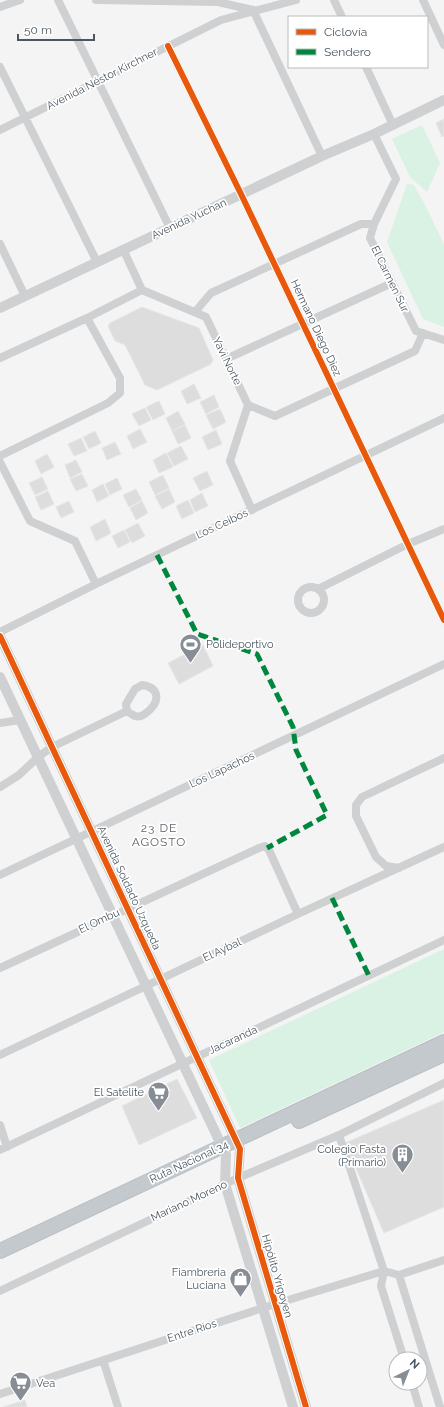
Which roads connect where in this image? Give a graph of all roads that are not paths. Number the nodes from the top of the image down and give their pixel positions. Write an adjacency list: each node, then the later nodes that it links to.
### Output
1 (20, 0): 7 (street)
2 (58, 0): 14 (street)
3 (96, 0): 8 (street)
4 (296, 0): 8 (street, Avenida Néstor Kirchner)
5 (334, 0): 9 (street)
6 (423, 0): 10 (street)
7 (0, 7)
8 (253, 10): 11 (street, Avenida Néstor Kirchner); 20 (street)
9 (342, 16)
10 (444, 45)
11 (168, 46): 14 (street, Avenida Néstor Kirchner); 21 (street, Hermano Diego Diez)
12 (0, 67): 16 (street)
13 (366, 68): 17 (street)
14 (98, 81): 16 (street, Avenida Néstor Kirchner); 23 (street)
15 (444, 100): 17 (street, Avenida Yuchan)
16 (25, 117): 18 (street, Avenida Néstor Kirchner); 26 (street)
17 (393, 125): 19 (street, Avenida Yuchan)
18 (0, 130)
19 (374, 134): 20 (street, Avenida Yuchan); 22 (street, El Carmen Sur)
20 (322, 156): 21 (street, Avenida Yuchan)
21 (241, 194): 23 (street, Avenida Yuchan); 27 (street, Hermano Diego Diez)
22 (374, 224): 27 (street); 28 (street, El Carmen Sur)
23 (170, 228): 25 (street, Avenida Yuchan)
24 (0, 244): 30 (street)
25 (123, 250): 26 (street, Avenida Yuchan); 29 (street)
26 (97, 262): 30 (street, Avenida Yuchan)
27 (274, 264): 32 (street); 34 (street, Hermano Diego Diez)
28 (392, 283): 34 (street); 35 (street, El Carmen Sur)
29 (142, 290): 32 (street, Yavi Norte); 33 (street)
30 (26, 296): 31 (street, Avenida Yuchan)
31 (0, 308)
32 (195, 312): 38 (street, Yavi Norte)
33 (87, 318): 37 (street); 43 (street)
34 (303, 324): 38 (street); 39 (street, Hermano Diego Diez)
35 (423, 333): 36 (street, El Carmen Sur); 39 (street)
36 (444, 340)
37 (0, 358)
38 (226, 359): 40 (street, Yavi Norte)
39 (334, 389): 40 (street); 42 (street, Hermano Diego Diez)
40 (248, 404): 45 (street)
41 (444, 418): 42 (street, Los Ceibos)
42 (366, 455): 45 (street, Los Ceibos); 47 (street, Hermano Diego Diez)
43 (0, 456)
44 (0, 462): 48 (street)
45 (252, 510): 48 (street, Los Ceibos)
46 (444, 529): 47 (street)
47 (408, 544): 49 (street); 50 (street, Hermano Diego Diez)
48 (96, 584): 51 (street, Los Ceibos)
49 (318, 589)
50 (444, 620)
51 (0, 632)
52 (0, 636): 58 (street, Avenida Soldado Uzqueda)
53 (444, 664): 62 (street, Los Lapachos)
54 (0, 677): 56 (street)
55 (127, 711): 58 (street)
56 (20, 720): 57 (street); 59 (street)
57 (0, 723)
58 (52, 747): 59 (street); 62 (street, Avenida Soldado Uzqueda)
59 (38, 756): 61 (street); 63 (street)
60 (444, 758): 65 (street)
61 (0, 787)
62 (92, 831): 63 (street, Los Lapachos); 67 (street, Avenida Soldado Uzqueda)
63 (76, 839): 66 (street, Los Lapachos); 69 (street)
64 (444, 847): 65 (street, El Aybal)
65 (399, 868): 68 (street, El Aybal)
66 (0, 875)
67 (127, 908): 68 (street, El Ombu); 69 (street, El Ombu); 72 (street, Avenida Soldado Uzqueda)
68 (298, 914): 72 (street, El Aybal)
69 (112, 915): 71 (street, El Ombu); 73 (street)
70 (444, 940): 77 (street, Jacaranda)
71 (0, 968)
72 (161, 979): 73 (street, El Aybal); 77 (street, Avenida Soldado Uzqueda)
73 (146, 986): 76 (street, El Aybal); 78 (street)
74 (444, 1042): 82 (highway, Ruta Nacional 34)
75 (444, 1054): 82 (highway, Ruta Nacional 34)
76 (0, 1055)
77 (197, 1057): 78 (street, Jacaranda); 82 (street, Avenida Soldado Uzqueda)
78 (183, 1064): 83 (street, Jacaranda); 84 (street)
79 (444, 1083): 81 (street, Mariano Moreno)
80 (0, 1126): 83 (street)
81 (339, 1135): 85 (street, Mariano Moreno); 90 (street)
82 (238, 1144): 84 (highway, Ruta Nacional 34); 85 (street, Hipólito Yrigoyen)
83 (3, 1148)
84 (224, 1151): 86 (street, Hipólito Yrigoyen); 87 (highway, Ruta Nacional 34); 89 (highway, Ruta Nacional 34)
85 (238, 1178): 86 (street, Mariano Moreno); 93 (street, Hipólito Yrigoyen)
86 (225, 1184): 92 (street, Mariano Moreno); 94 (street, Hipólito Yrigoyen)
87 (0, 1251)
88 (444, 1260): 91 (street)
89 (0, 1262)
90 (384, 1270): 91 (street); 93 (street, Entre Ríos); 95 (street)
91 (399, 1275): 103 (street)
92 (0, 1291)
93 (275, 1304): 94 (street, Entre Ríos); 101 (street, Hipólito Yrigoyen)
94 (263, 1308): 96 (street, Entre Ríos); 100 (street, Hipólito Yrigoyen)
95 (401, 1351)
96 (103, 1360): 98 (street, Entre Ríos); 99 (street)
97 (414, 1391): 102 (street)
98 (0, 1394)
99 (118, 1407)
100 (294, 1407)
101 (306, 1407)
102 (419, 1407)
103 (440, 1407)

